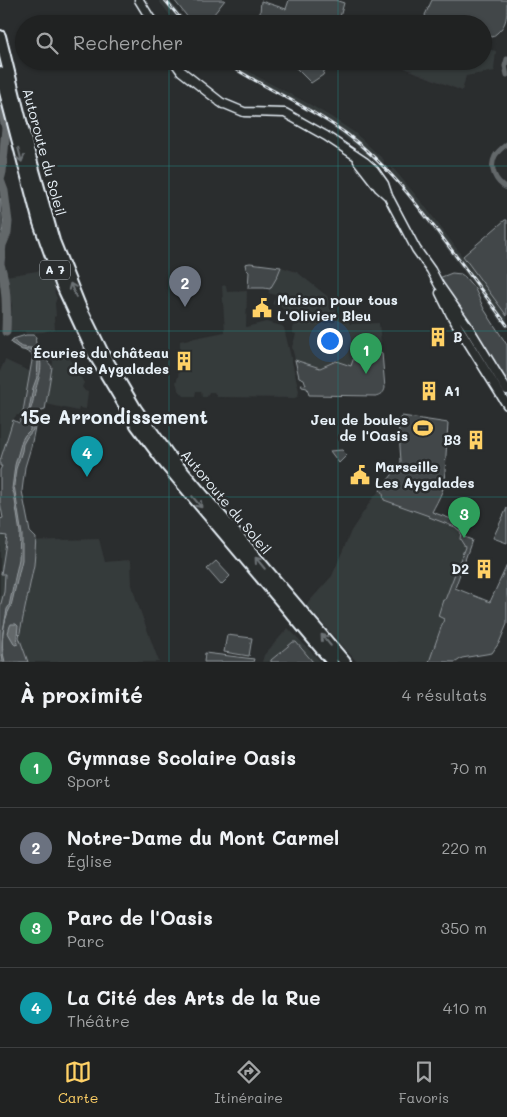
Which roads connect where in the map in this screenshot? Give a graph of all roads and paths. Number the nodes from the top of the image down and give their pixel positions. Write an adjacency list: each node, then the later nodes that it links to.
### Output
1 (139, 0): 3 (main road)
2 (144, 0): 4 (main road)
3 (148, 15)
4 (152, 15)
5 (0, 36): 15 (highway, Autoroute du Soleil / A 7, one-way to 5)
6 (182, 70): 8 (main road)
7 (0, 73): 15 (highway, Autoroute du Soleil / A 7, one-way to 15)
8 (220, 102): 9 (main road); 9 (main road)
9 (300, 121): 10 (main road)
10 (353, 155): 11 (main road); 11 (main road)
11 (388, 196): 12 (main road)
12 (431, 270): 13 (main road); 14 (main road)
13 (507, 390)
14 (507, 405)
15 (156, 444): 16 (highway, Autoroute du Soleil / A 7, one-way to 15); 16 (highway, Autoroute du Soleil / A 7, one-way to 16)
16 (288, 603): 17 (highway, Autoroute du Soleil / A 7)
17 (305, 622): 18 (highway, Autoroute du Soleil / A 7); 19 (highway, Autoroute du Soleil / A 7, one-way to 17)
18 (332, 662)
19 (345, 662)

